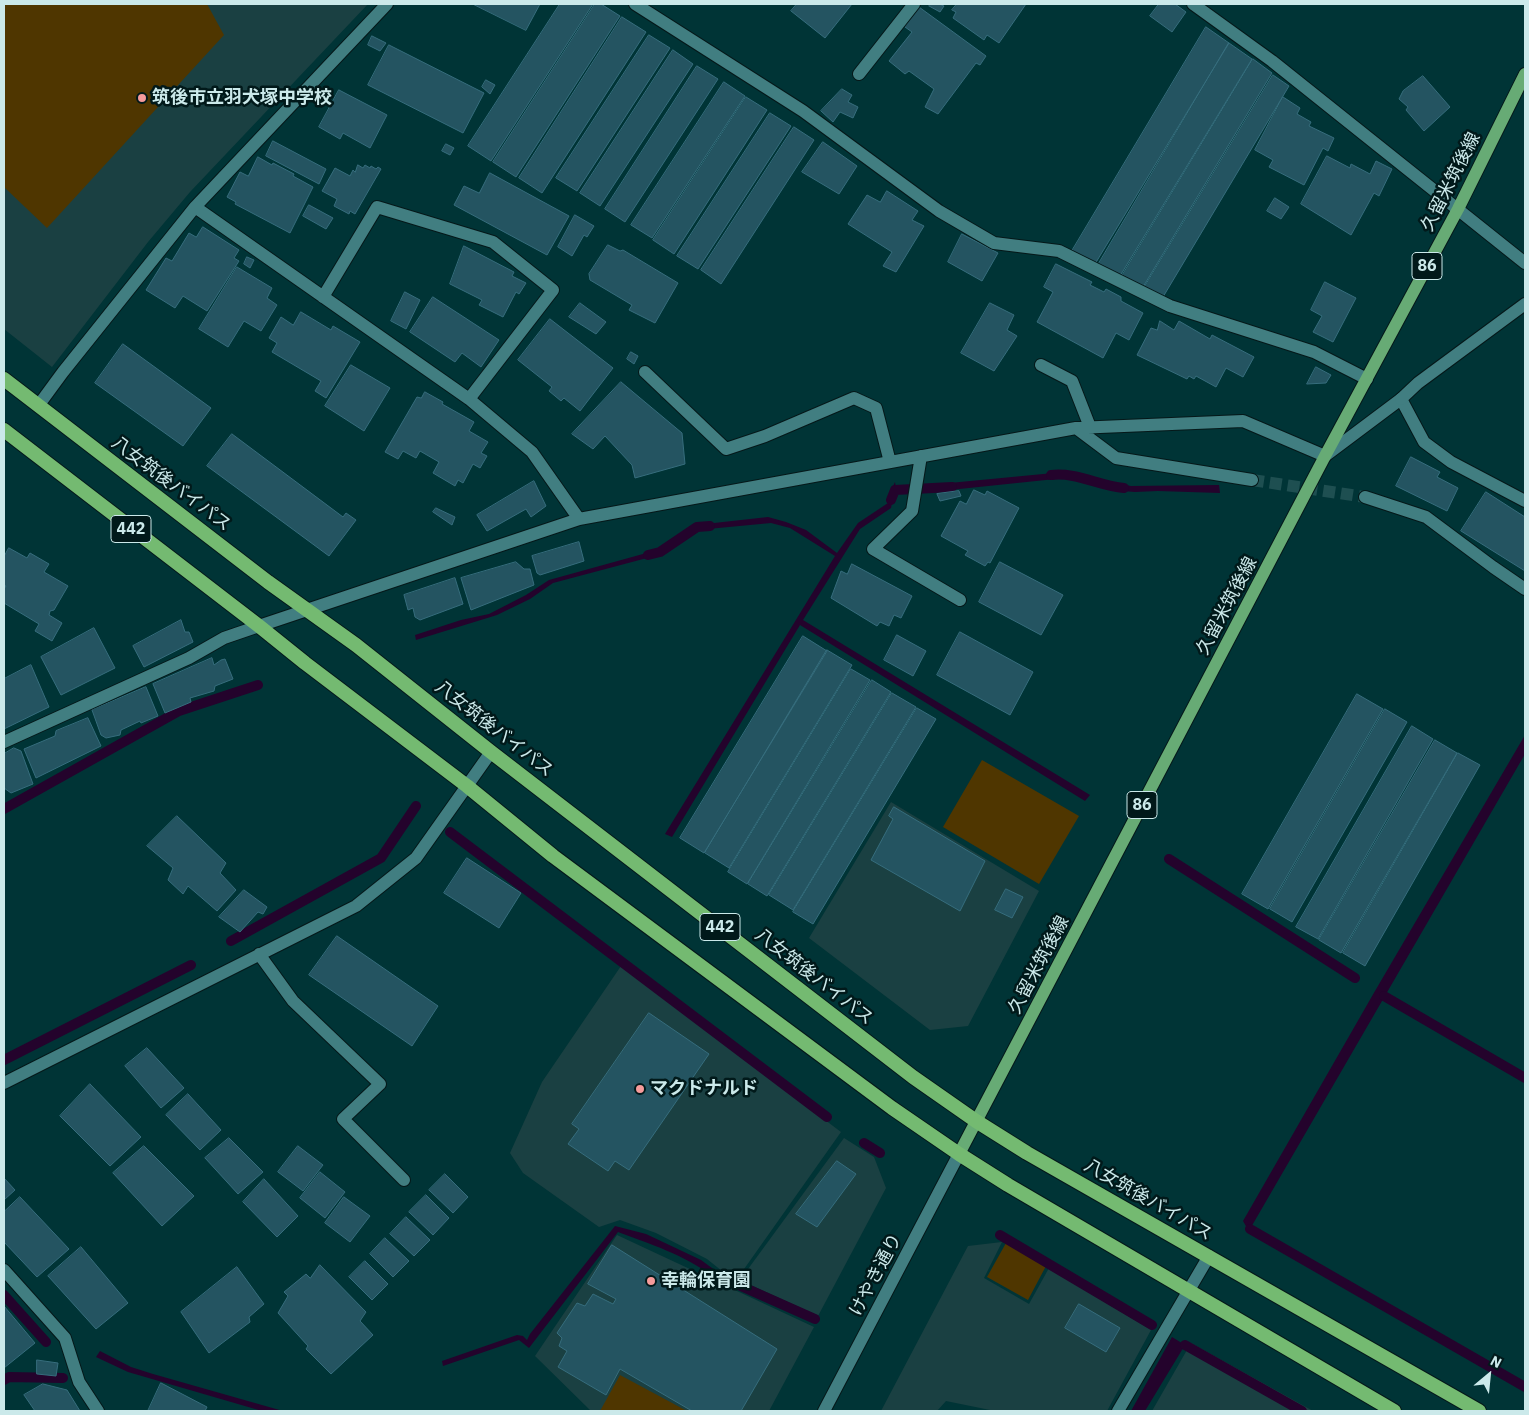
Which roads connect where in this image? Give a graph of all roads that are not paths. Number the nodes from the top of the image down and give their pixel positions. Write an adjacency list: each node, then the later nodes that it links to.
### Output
1 (387, 4): 7 (street)
2 (635, 4): 15 (street)
3 (914, 4): 5 (street)
4 (1193, 4): 8 (street)
5 (859, 74)
6 (1525, 74): 8 (main road, 久留米筑後線 / 86)
7 (195, 207): 10 (street); 18 (street)
8 (1458, 209): 9 (street); 15 (main road, 久留米筑後線 / 86)
9 (1525, 263)
10 (323, 297): 16 (street); 16 (street)
11 (1525, 304): 17 (street)
12 (1041, 365): 19 (street)
13 (645, 372): 24 (street)
14 (4, 379): 18 (highway, 八女筑後バイパス / 442)
15 (1367, 379): 23 (main road, 久留米筑後線 / 86)
16 (469, 399): 28 (street)
17 (1401, 399): 23 (street); 27 (street)
18 (38, 406): 31 (highway, 八女筑後バイパス / 442)
19 (1090, 427): 20 (street); 23 (street)
20 (1076, 428): 22 (street); 25 (street)
21 (4, 430): 32 (highway, 442)
22 (920, 456): 24 (street); 30 (street)
23 (1325, 456): 38 (main road, 久留米筑後線 / 86)
24 (890, 462): 28 (street)
25 (1252, 480)
26 (1365, 497): 29 (street)
27 (1525, 501)
28 (579, 519): 31 (street)
29 (1525, 589)
30 (960, 600)
31 (308, 610): 32 (street); 34 (highway, 八女筑後バイパス / 442)
32 (260, 626): 33 (street); 35 (highway, 442)
33 (4, 742)
34 (491, 752): 35 (street); 38 (highway, 八女筑後バイパス / 442)
35 (467, 786): 36 (street); 39 (highway, 442)
36 (259, 954): 37 (street); 40 (street)
37 (4, 1083)
38 (976, 1121): 39 (main road, 久留米筑後線 / 86); 41 (highway, 八女筑後バイパス / 442)
39 (959, 1154): 43 (highway, 442); 45 (street, けやき通り)
40 (404, 1180)
41 (1209, 1256): 43 (street); 48 (highway, 八女筑後バイパス / 442)
42 (4, 1270): 44 (street)
43 (1188, 1291): 46 (street); 47 (highway, 442)
44 (98, 1411)
45 (824, 1411)
46 (1118, 1411)
47 (1394, 1411)
48 (1479, 1411)

